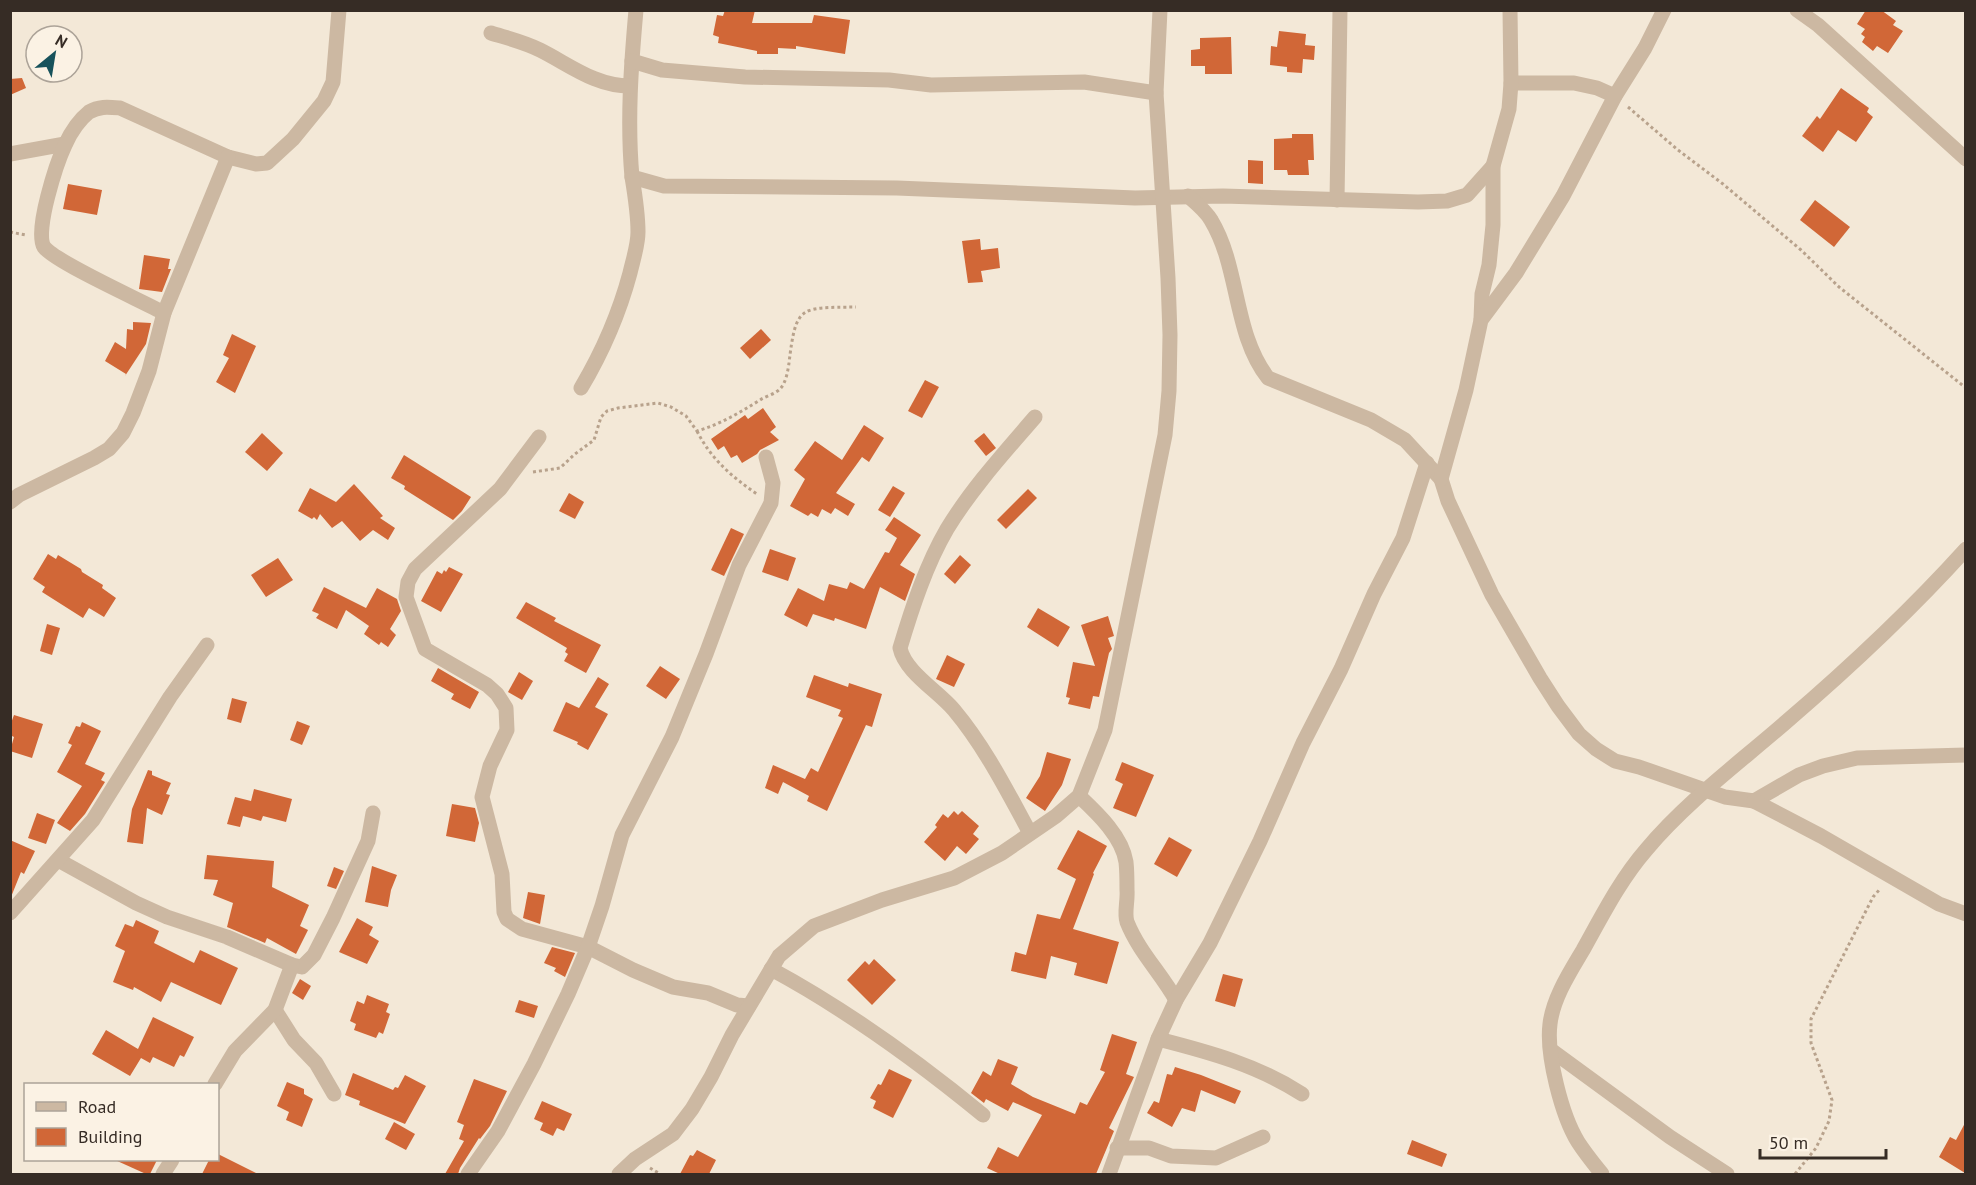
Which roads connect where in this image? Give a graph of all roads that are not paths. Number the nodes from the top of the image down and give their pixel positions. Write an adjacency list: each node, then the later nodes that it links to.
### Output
1 (339, 10): 16 (street)
2 (636, 10): 9 (street)
3 (1160, 10): 12 (street)
4 (1340, 10): 22 (street)
5 (1510, 10): 10 (street)
6 (1664, 10): 13 (street)
7 (1797, 10): 17 (street)
8 (491, 33): 11 (street)
9 (632, 61): 11 (street); 12 (street)
10 (1511, 83): 13 (street); 18 (street)
11 (630, 86): 19 (street)
12 (1156, 93): 21 (street)
13 (1615, 96): 24 (street)
14 (65, 144): 15 (street); 16 (street); 23 (street)
15 (10, 154)
16 (228, 157): 23 (street)
17 (1965, 159)
18 (1493, 166): 22 (street); 24 (street)
19 (632, 177): 21 (street); 25 (street)
20 (1188, 196): 21 (street); 22 (street); 29 (street)
21 (1162, 197): 36 (street)
22 (1337, 200)
23 (164, 313): 31 (street)
24 (1481, 320): 30 (street)
25 (581, 388)
26 (1035, 417): 39 (street)
27 (539, 437): 43 (street)
28 (766, 457): 43 (street)
29 (1427, 463): 30 (street); 46 (street)
30 (1441, 479): 35 (street)
31 (10, 502)
32 (1965, 549): 35 (street)
33 (207, 645): 40 (street)
34 (1965, 755): 37 (street)
35 (1707, 790): 37 (street); 50 (street)
36 (1079, 796): 39 (street); 46 (street)
37 (1754, 801): 42 (street)
38 (374, 813): 44 (street)
39 (1030, 833): 45 (street)
40 (58, 860): 41 (street); 44 (street)
41 (10, 913)
42 (1965, 914)
43 (588, 947): 47 (street); 59 (street)
44 (292, 965): 48 (street)
45 (771, 969): 47 (street); 54 (street)
46 (1176, 1000): 49 (street)
47 (749, 1006): 60 (street)
48 (275, 1010): 51 (street); 52 (street)
49 (1158, 1039): 53 (street); 56 (street)
50 (1551, 1050): 62 (street); 63 (street)
51 (216, 1083)
52 (334, 1094)
53 (1302, 1094)
54 (983, 1115)
55 (1263, 1137): 56 (street)
56 (1117, 1148): 61 (street)
57 (171, 1161): 58 (street)
58 (163, 1174)
59 (468, 1174)
60 (619, 1174)
61 (1109, 1174)
62 (1602, 1174)
63 (1727, 1174)

